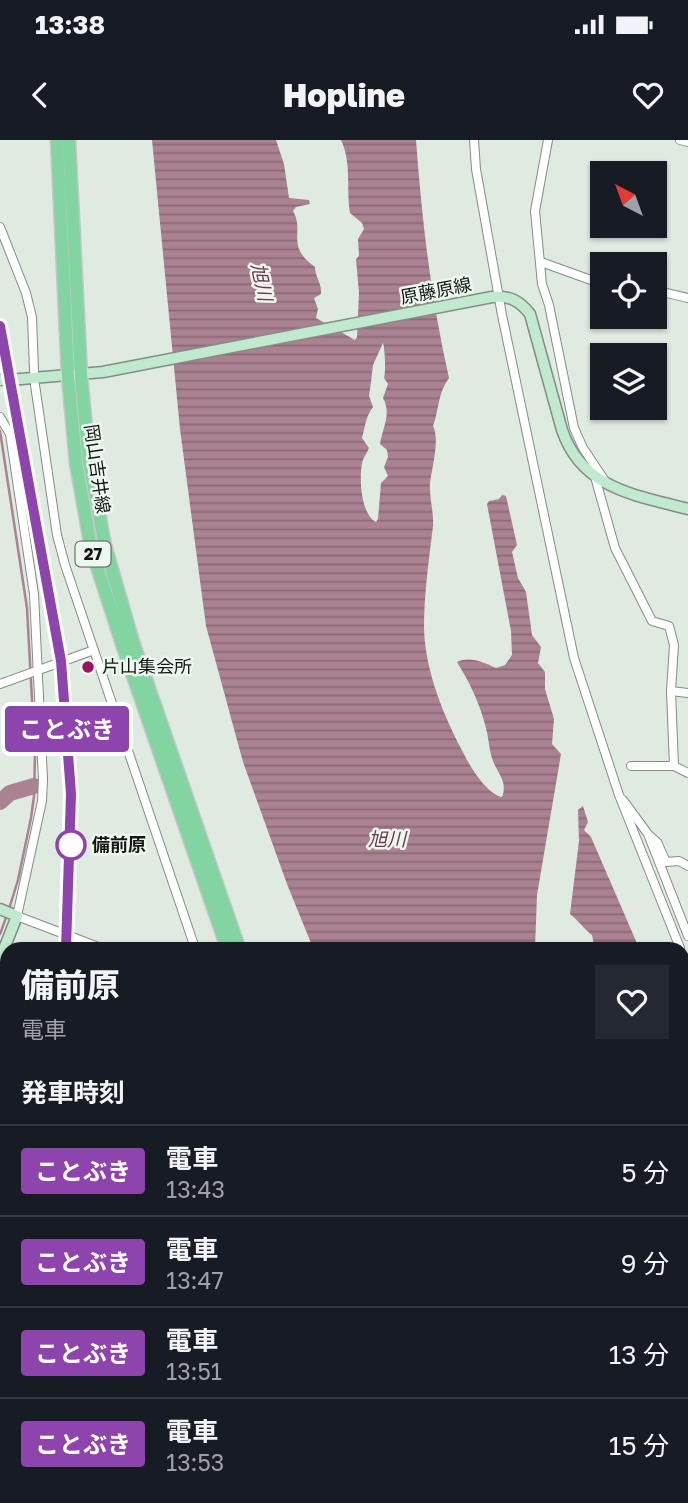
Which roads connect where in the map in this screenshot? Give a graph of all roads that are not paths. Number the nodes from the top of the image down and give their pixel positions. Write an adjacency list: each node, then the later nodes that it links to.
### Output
1 (57, 140): 14 (main road, 岡山吉井線 / 27)
2 (69, 140): 14 (main road, 岡山吉井線 / 27)
3 (474, 140): 11 (street)
4 (548, 140): 8 (street)
5 (680, 140): 6 (street)
6 (688, 142)
7 (0, 227): 13 (street)
8 (541, 262): 9 (street); 19 (street)
9 (590, 280)
10 (667, 293): 12 (street)
11 (496, 297): 14 (main road, 原藤原線); 18 (main road); 29 (street)
12 (688, 298)
13 (34, 371)
14 (74, 375): 15 (main road, 原藤原線, bridge); 37 (main road, 岡山吉井線 / 27); 38 (main road, 岡山吉井線 / 27)
15 (0, 380)
16 (35, 385): 21 (street)
17 (0, 417): 22 (street)
18 (594, 477): 19 (main road); 24 (street)
19 (609, 486): 20 (main road)
20 (688, 509)
21 (93, 650): 22 (street); 36 (street)
22 (34, 672): 23 (street); 32 (street)
23 (0, 684)
24 (671, 691): 25 (street); 26 (street)
25 (688, 693)
26 (674, 765): 27 (street); 28 (street)
27 (631, 766)
28 (688, 773)
29 (619, 795): 30 (street); 39 (street)
30 (648, 834): 31 (street); 33 (street)
31 (688, 866)
32 (8, 913): 34 (main road); 35 (street)
33 (688, 936)
34 (3, 942)
35 (85, 942)
36 (193, 942)
37 (225, 942)
38 (237, 942)
39 (678, 942)

